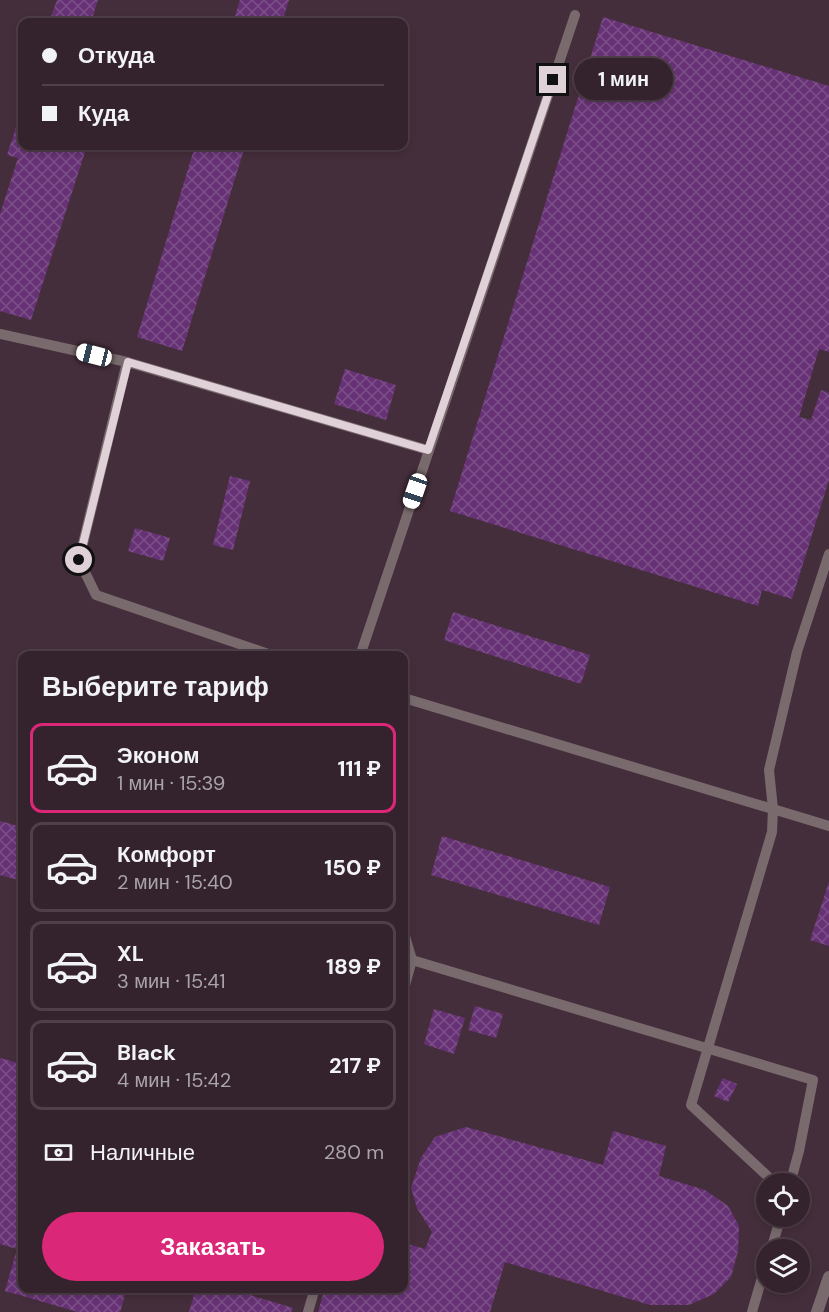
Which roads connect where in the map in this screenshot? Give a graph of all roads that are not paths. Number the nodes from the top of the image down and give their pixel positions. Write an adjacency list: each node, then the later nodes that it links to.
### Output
1 (575, 15): 4 (lane)
2 (0, 334): 3 (lane)
3 (128, 362): 4 (lane); 6 (lane)
4 (428, 450): 7 (lane)
5 (829, 554): 9 (lane)
6 (259, 651)
7 (362, 651)
8 (408, 699): 9 (lane)
9 (772, 809): 10 (lane); 14 (lane)
10 (829, 826)
11 (408, 946): 12 (lane)
12 (412, 960): 13 (lane); 14 (lane)
13 (408, 974)
14 (707, 1048): 15 (lane); 16 (lane)
15 (765, 1173)
16 (793, 1173)
17 (829, 1277): 22 (street)
18 (314, 1293): 20 (lane)
19 (758, 1293): 21 (lane)
20 (308, 1312)
21 (752, 1312)
22 (817, 1312)

